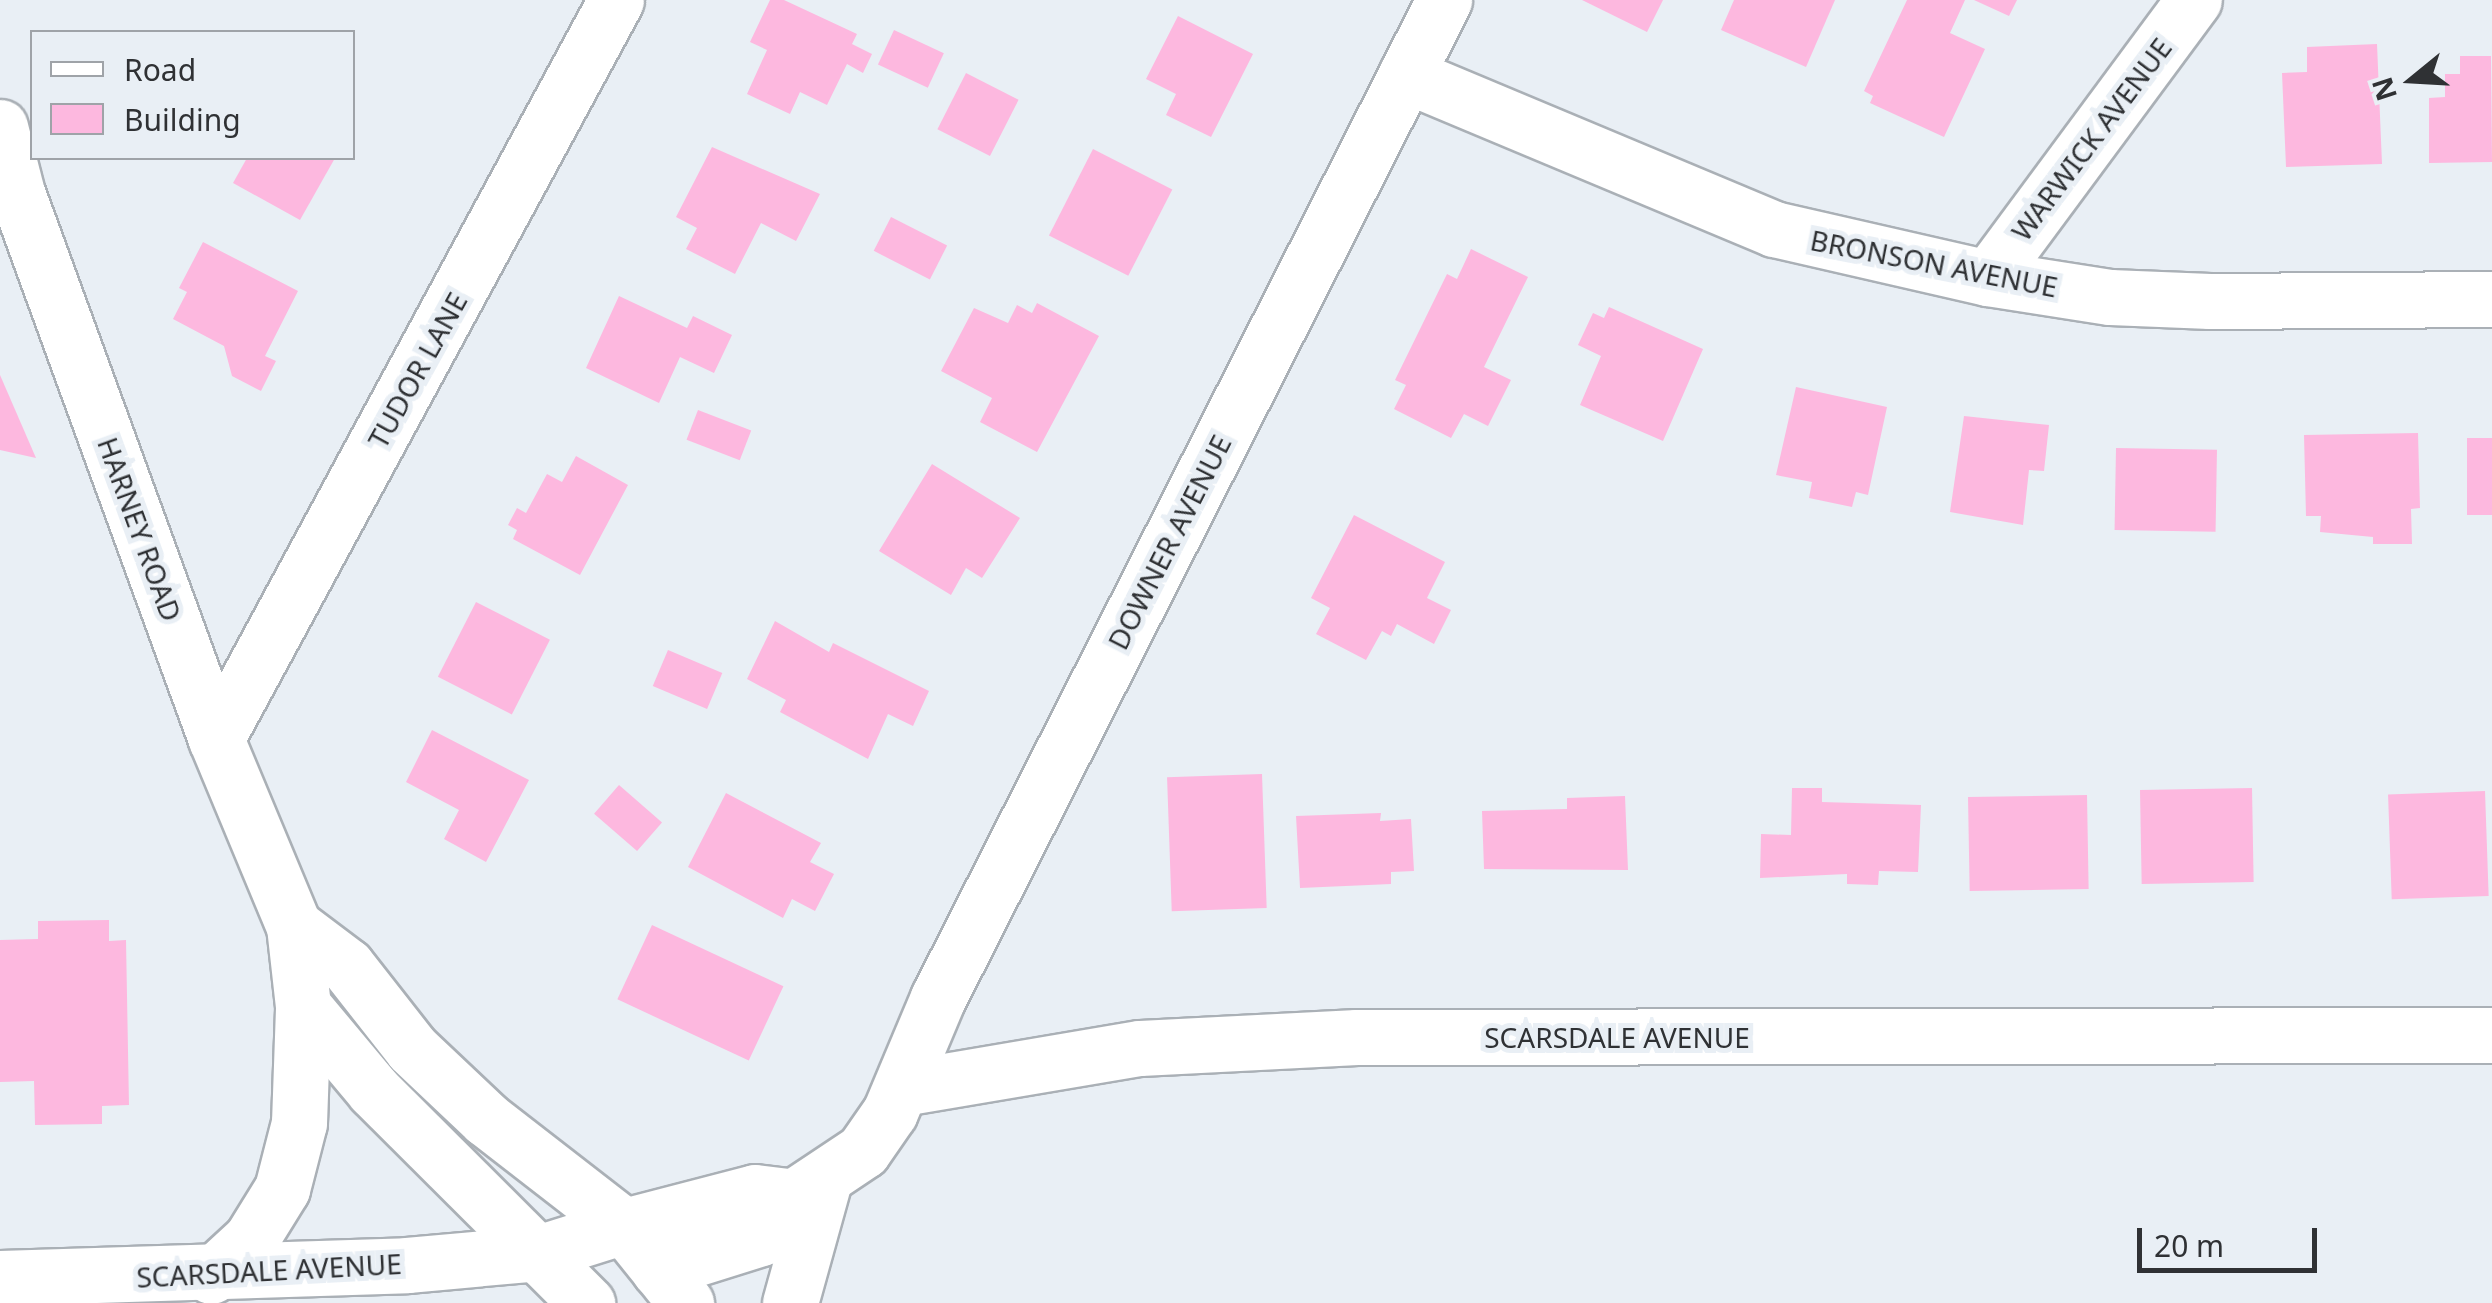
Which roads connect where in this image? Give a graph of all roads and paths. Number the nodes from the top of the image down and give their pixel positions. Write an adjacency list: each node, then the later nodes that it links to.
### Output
1 (616, 0): 8 (street, TUDOR LANE)
2 (1444, 0): 4 (street, DOWNER AVENUE)
3 (2194, 0): 6 (street, WARWICK AVENUE)
4 (1406, 75): 6 (street, BRONSON AVENUE); 12 (street, DOWNER AVENUE)
5 (0, 127): 8 (street, HARNEY ROAD)
6 (1988, 278): 7 (street, BRONSON AVENUE)
7 (2492, 298)
8 (216, 739): 9 (street, HARNEY ROAD)
9 (294, 926): 10 (street, HARNEY ROAD); 14 (street)
10 (303, 1006): 15 (street); 16 (street, HARNEY ROAD)
11 (2492, 1034): 12 (street, SCARSDALE AVENUE)
12 (904, 1088): 13 (street, SCARSDALE AVENUE)
13 (809, 1188): 14 (street, SCARSDALE AVENUE); 18 (street, SCARSDALE AVENUE); 20 (street)
14 (624, 1226): 15 (street, SCARSDALE AVENUE); 18 (street)
15 (538, 1253): 16 (street, SCARSDALE AVENUE); 18 (street, SCARSDALE AVENUE); 19 (street)
16 (211, 1276): 17 (street, SCARSDALE AVENUE)
17 (0, 1278)
18 (673, 1287)
19 (587, 1303)
20 (790, 1303)

